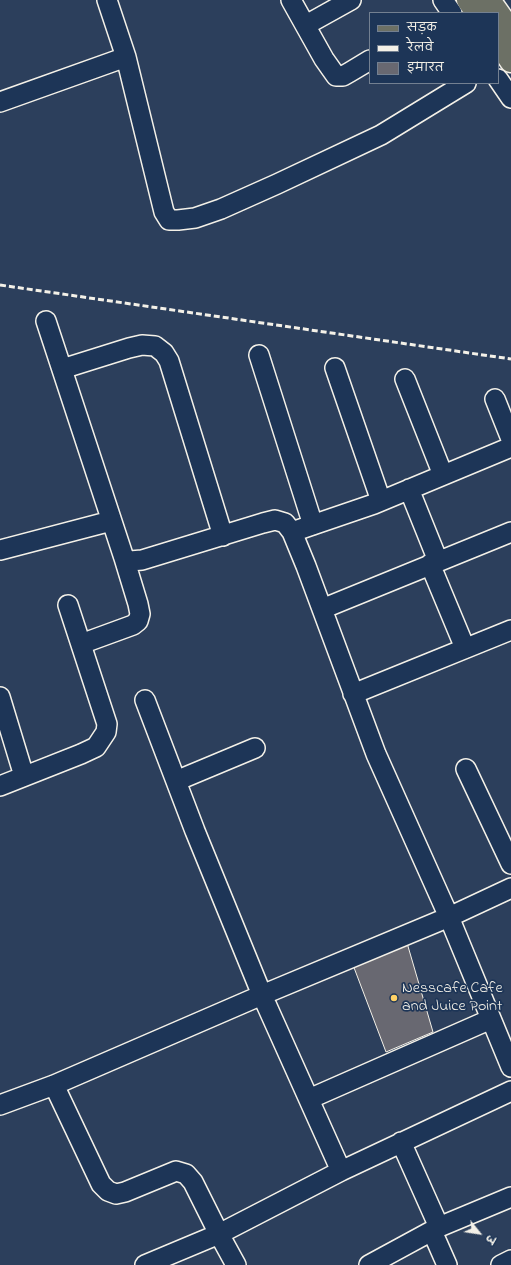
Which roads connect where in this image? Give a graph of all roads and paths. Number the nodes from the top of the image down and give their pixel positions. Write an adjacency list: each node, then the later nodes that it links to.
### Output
1 (107, 0): 12 (street)
2 (291, 0): 9 (street)
3 (351, 0): 9 (street)
4 (489, 0): 7 (main road)
5 (451, 7): 6 (main road)
6 (473, 12)
7 (498, 12)
8 (499, 14): 10 (main road)
9 (306, 25): 13 (street)
10 (511, 31)
11 (499, 43): 14 (main road)
12 (126, 57): 16 (street); 18 (street)
13 (369, 61)
14 (511, 61)
15 (499, 80): 17 (street)
16 (464, 84)
17 (511, 98)
18 (0, 102)
19 (46, 321): 22 (street)
20 (259, 355): 31 (street)
21 (335, 368): 29 (street)
22 (62, 369): 30 (street); 34 (street)
23 (405, 379): 27 (street)
24 (495, 399): 25 (street)
25 (511, 439)
26 (511, 447): 27 (street)
27 (443, 475): 28 (street)
28 (410, 489): 29 (street); 37 (street)
29 (381, 501): 31 (street)
30 (111, 521): 35 (street); 36 (street)
31 (313, 525): 32 (street)
32 (292, 532): 34 (street); 39 (street)
33 (511, 532): 37 (street)
34 (223, 536): 36 (street)
35 (0, 550)
36 (124, 558): 41 (street)
37 (434, 563): 39 (street); 42 (street)
38 (68, 605): 41 (street)
39 (322, 608): 43 (street)
40 (511, 630): 42 (street)
41 (81, 644): 48 (street)
42 (465, 648): 43 (street)
43 (353, 694): 53 (street)
44 (0, 697): 48 (street)
45 (145, 700): 49 (street)
46 (256, 748): 49 (street)
47 (466, 769): 51 (street)
48 (24, 776): 50 (street)
49 (176, 781): 54 (street)
50 (0, 786)
51 (511, 864)
52 (511, 888): 53 (street)
53 (449, 917): 54 (street); 55 (street)
54 (262, 995): 57 (street); 59 (street)
55 (491, 1019): 56 (street); 59 (street)
56 (511, 1067)
57 (54, 1085): 60 (street); 65 (street)
58 (511, 1091): 61 (street)
59 (309, 1099): 62 (street)
60 (0, 1105)
61 (402, 1142): 62 (street); 64 (street)
62 (341, 1171): 65 (street)
63 (511, 1197): 64 (street)
64 (435, 1229): 69 (street); 70 (street)
65 (219, 1234): 67 (street); 68 (street)
66 (511, 1260): 71 (street)
67 (145, 1265)
68 (236, 1265)
69 (369, 1265)
70 (447, 1265)
71 (500, 1265)

